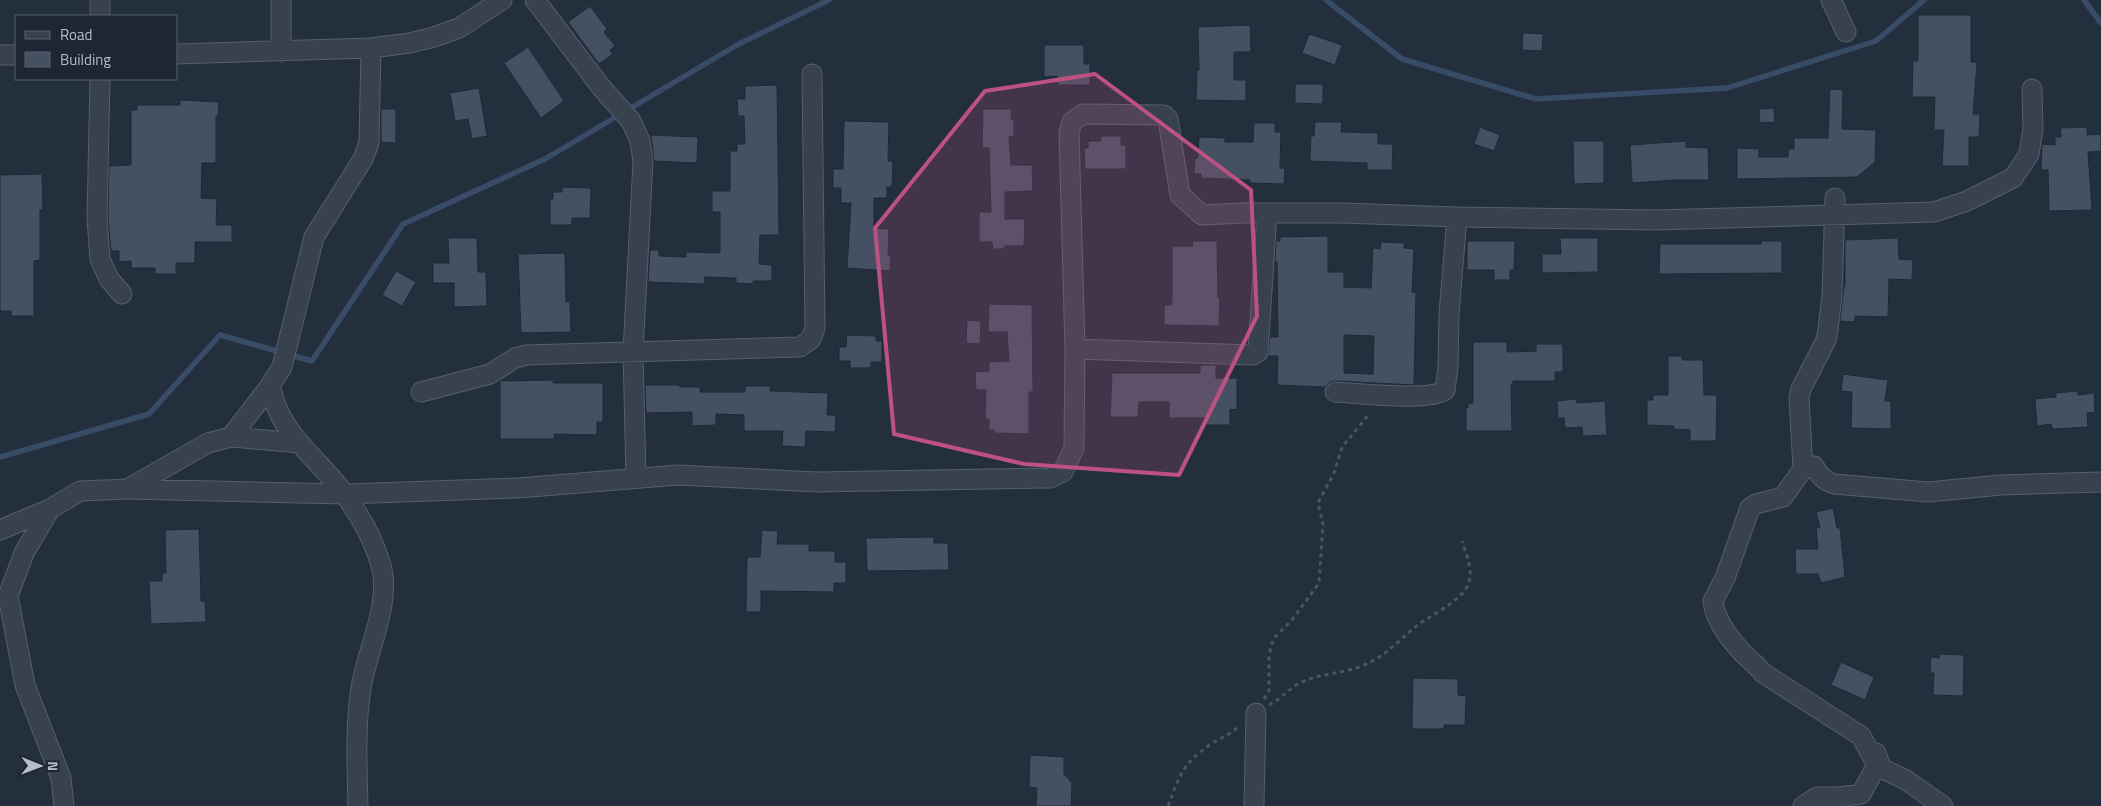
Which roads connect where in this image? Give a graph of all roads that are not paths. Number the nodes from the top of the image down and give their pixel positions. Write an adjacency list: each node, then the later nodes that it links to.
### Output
1 (100, 0): 6 (street)
2 (281, 0): 9 (street)
3 (502, 0): 8 (street)
4 (535, 0): 21 (street)
5 (1831, 0): 7 (street)
6 (100, 15)
7 (1846, 32)
8 (371, 48): 9 (street); 22 (street)
9 (282, 52): 10 (street)
10 (178, 54)
11 (0, 55): 12 (street)
12 (15, 55)
13 (812, 74): 21 (street)
14 (100, 80): 19 (street)
15 (2032, 89): 16 (street)
16 (1834, 207): 18 (street); 27 (street)
17 (1266, 213): 18 (street); 20 (street); 20 (street)
18 (1457, 217): 24 (street)
19 (122, 294)
20 (1075, 350): 28 (street)
21 (633, 352): 23 (street); 28 (street)
22 (270, 386): 25 (street); 26 (street)
23 (421, 392)
24 (1335, 392)
25 (230, 437): 26 (street); 30 (street)
26 (300, 443): 31 (street)
27 (1803, 469): 29 (street); 34 (street)
28 (636, 478): 31 (street)
29 (2101, 482)
30 (128, 489): 31 (street); 32 (street)
31 (345, 494): 37 (street)
32 (50, 509): 33 (street); 36 (street)
33 (0, 530)
34 (1742, 652): 39 (street); 40 (street)
35 (1256, 713): 38 (street)
36 (64, 806)
37 (358, 806)
38 (1254, 806)
39 (1803, 806)
40 (1943, 806)

